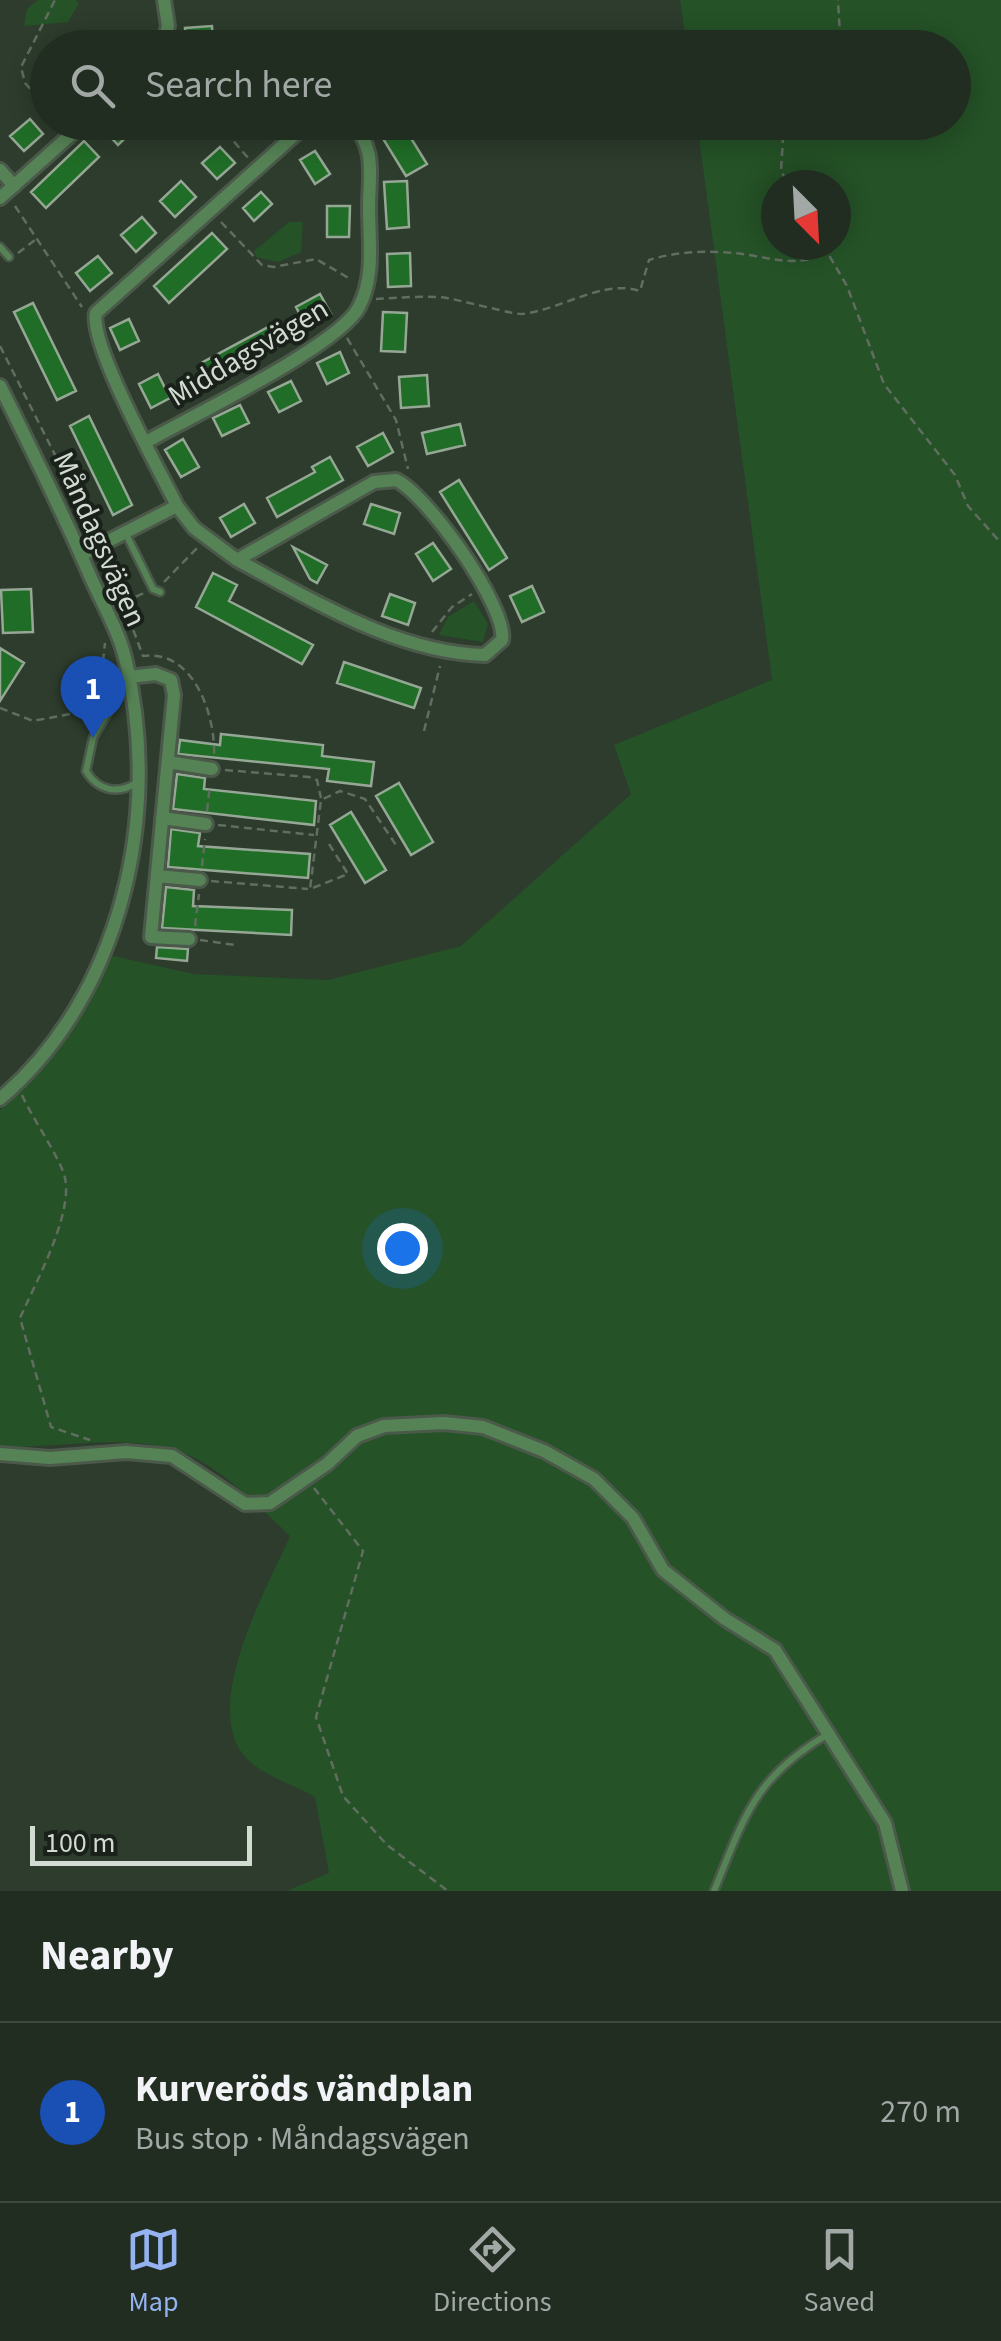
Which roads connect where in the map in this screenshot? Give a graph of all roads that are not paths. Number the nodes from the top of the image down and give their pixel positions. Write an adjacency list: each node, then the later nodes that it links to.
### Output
1 (164, 0): 2 (street)
2 (167, 30)
3 (65, 140): 7 (street)
4 (289, 140): 11 (street, Middagsvägen)
5 (365, 140): 11 (street, Middagsvägen)
6 (0, 170): 7 (street)
7 (6, 192)
8 (0, 247): 9 (lane)
9 (10, 257)
10 (0, 386): 14 (street, Måndagsvägen)
11 (146, 442): 12 (street, Middagsvägen)
12 (177, 506): 13 (street); 15 (street, Middagsvägen)
13 (126, 532): 14 (street); 16 (lane)
14 (81, 555): 17 (street, Måndagsvägen)
15 (237, 560): 15 (street, Middagsvägen)
16 (157, 590)
17 (128, 677): 18 (street); 20 (street, Måndagsvägen); 20 (lane)
18 (168, 762): 19 (street); 21 (street)
19 (212, 769)
20 (138, 782): 26 (street, Måndagsvägen)
21 (162, 818): 22 (street); 23 (street)
22 (206, 824)
23 (157, 876): 24 (street); 25 (street)
24 (200, 880)
25 (189, 939)
26 (0, 1100)
27 (0, 1454): 28 (street)
28 (831, 1732): 29 (lane); 30 (street)
29 (714, 1891)
30 (902, 1891)

